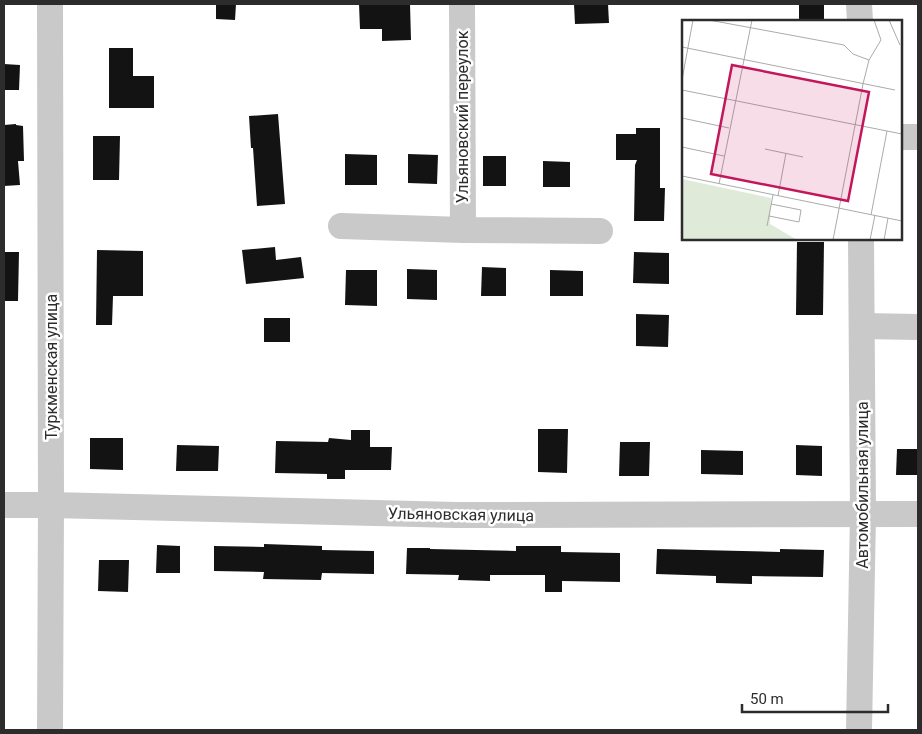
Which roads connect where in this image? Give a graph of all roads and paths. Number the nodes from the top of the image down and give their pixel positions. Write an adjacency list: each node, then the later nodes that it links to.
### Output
1 (50, 4): 14 (street, Туркменская улица)
2 (462, 4): 8 (street, Ульяновский переулок)
3 (859, 4): 4 (street)
4 (860, 20)
5 (902, 137): 6 (street)
6 (918, 137)
7 (341, 226): 8 (street)
8 (463, 230): 9 (street)
9 (600, 231)
10 (861, 240): 11 (street, Автомобильная улица)
11 (862, 326): 12 (street); 15 (street, Автомобильная улица)
12 (918, 327)
13 (4, 505): 14 (street, Ульяновская улица)
14 (51, 505): 15 (street, Ульяновская улица); 17 (street, Туркменская улица)
15 (863, 514): 16 (street, Ульяновская улица); 18 (street, Автомобильная улица)
16 (918, 514)
17 (50, 730)
18 (859, 730)

